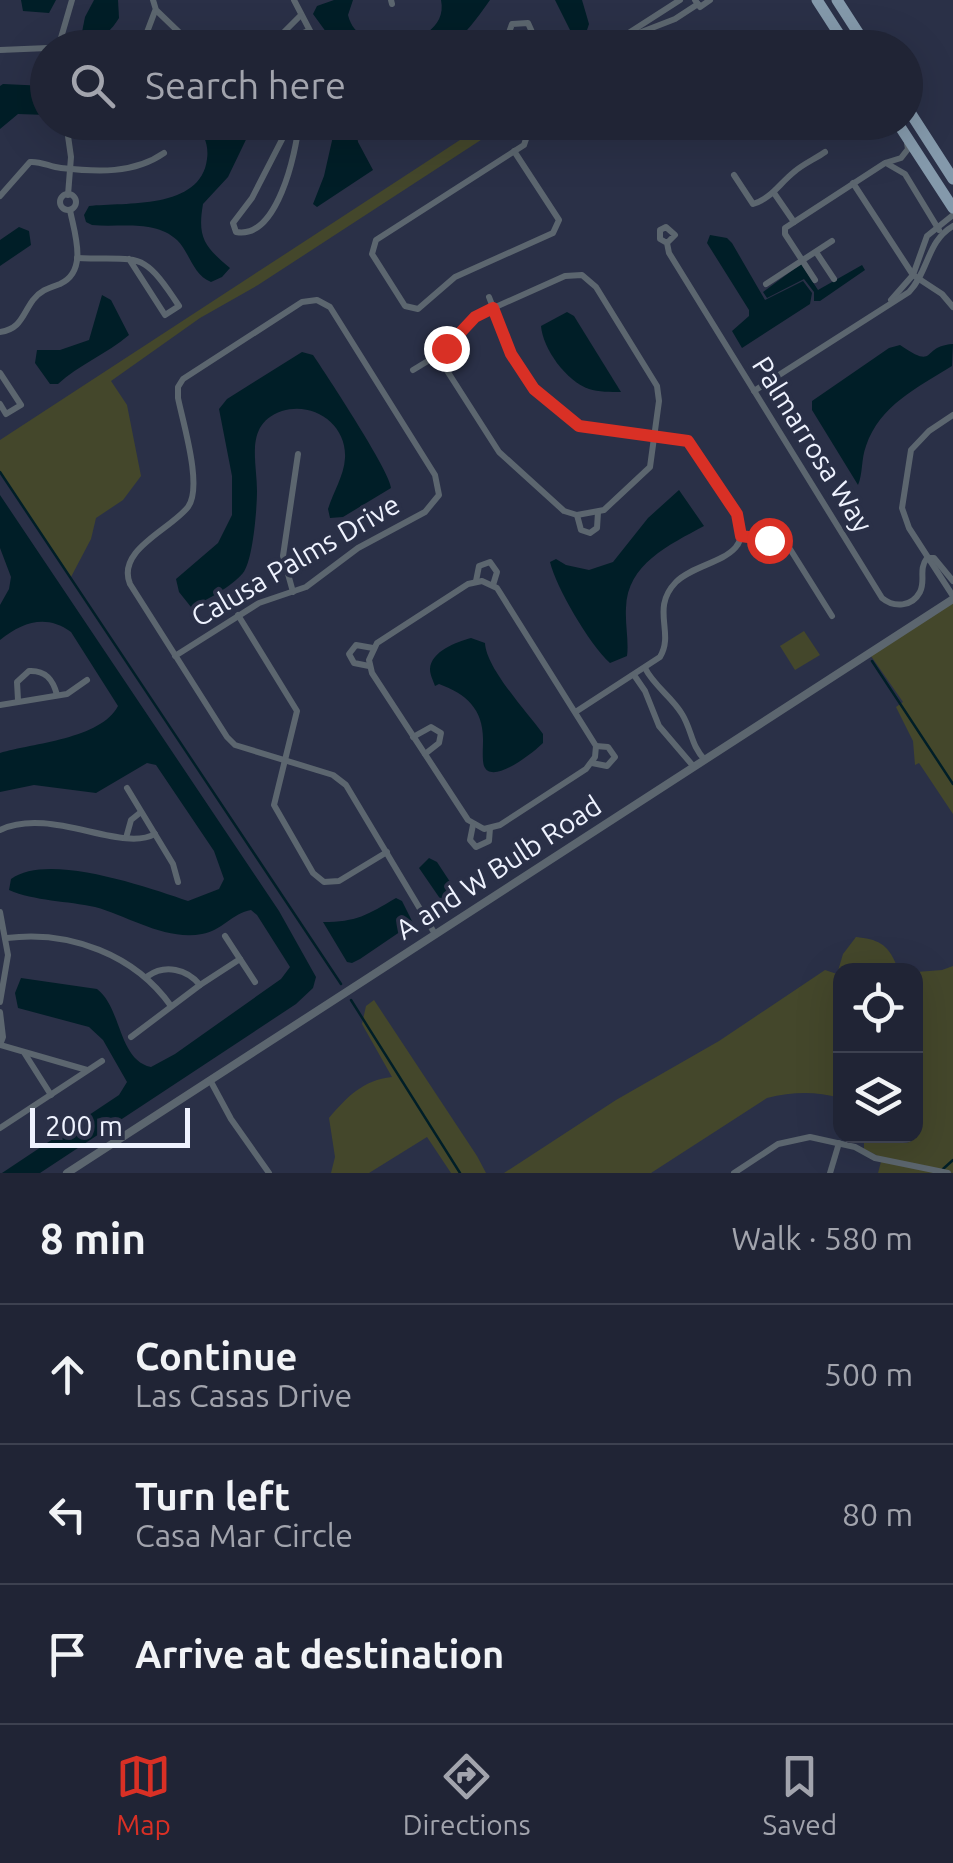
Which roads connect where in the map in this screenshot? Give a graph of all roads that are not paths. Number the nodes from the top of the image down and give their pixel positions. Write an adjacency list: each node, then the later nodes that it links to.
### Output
1 (72, 0): 11 (street)
2 (154, 0): 9 (street)
3 (294, 0): 10 (street)
4 (680, 0): 18 (street)
5 (710, 0): 8 (street)
6 (817, 0): 20 (main road)
7 (837, 0): 21 (main road)
8 (697, 2): 19 (street)
9 (156, 10): 12 (street); 13 (street)
10 (300, 16): 14 (street); 15 (street)
11 (63, 30)
12 (150, 30)
13 (177, 30)
14 (286, 30)
15 (307, 30)
16 (510, 30): 17 (street)
17 (531, 30)
18 (633, 30)
19 (648, 30)
20 (836, 30)
21 (856, 30)
22 (30, 49): 23 (street)
23 (0, 50)
24 (923, 132): 37 (main road)
25 (68, 140): 35 (street)
26 (281, 140): 27 (street)
27 (297, 140)
28 (526, 140): 31 (street)
29 (906, 140): 34 (street)
30 (909, 140): 41 (main road)
31 (514, 151): 31 (street)
32 (824, 152): 39 (street)
33 (164, 154): 35 (street)
34 (885, 163): 38 (street); 44 (street)
35 (71, 168): 40 (street); 48 (street)
36 (734, 175): 39 (street)
37 (953, 179)
38 (853, 184): 42 (street); 51 (street)
39 (774, 193): 42 (street)
40 (0, 196)
41 (953, 211): 44 (street)
42 (794, 222): 50 (street)
43 (953, 226): 44 (street)
44 (939, 230): 51 (street)
45 (832, 241): 47 (street)
46 (667, 243): 62 (street, Palmarrosa Way)
47 (816, 252): 50 (street); 53 (street)
48 (77, 258): 49 (street); 58 (street)
49 (129, 259): 49 (street)
50 (802, 261): 52 (street); 54 (street)
51 (916, 277): 56 (street); 62 (street)
52 (815, 280)
53 (834, 280)
54 (766, 284)
55 (489, 297): 57 (street)
56 (953, 307)
57 (493, 308): 59 (street); 65 (street); 65 (street)
58 (0, 332)
59 (438, 355): 60 (street); 68 (street)
60 (413, 370)
61 (0, 374): 63 (street)
62 (754, 390): 70 (street, Palmarrosa Way)
63 (0, 404)
64 (953, 415): 70 (street)
65 (656, 435): 67 (street); 69 (street)
66 (298, 454): 74 (street)
67 (598, 512): 68 (street); 68 (street)
68 (577, 515)
69 (741, 536): 77 (street); 81 (street)
70 (927, 558): 72 (street); 75 (street)
71 (476, 581): 73 (street); 73 (street); 78 (street)
72 (953, 582)
73 (493, 585): 87 (street)
74 (292, 592): 76 (street, Calusa Palms Drive); 79 (street, Calusa Palms Drive)
75 (953, 598): 91 (street, A and W Bulb Road)
76 (238, 615): 79 (street, Calusa Palms Drive); 92 (street)
77 (832, 616)
78 (372, 648): 80 (street); 80 (street)
79 (175, 656): 92 (street, Calusa Palms Drive)
80 (369, 666): 88 (street)
81 (644, 668): 82 (street); 91 (street)
82 (634, 675): 87 (street); 94 (street)
83 (87, 680): 84 (street)
84 (57, 694): 85 (street); 85 (street)
85 (18, 700): 86 (street)
86 (0, 705)
87 (576, 711): 89 (street)
88 (414, 737): 90 (street); 90 (street)
89 (596, 746): 93 (street); 93 (street)
90 (425, 754): 97 (street)
91 (704, 760): 94 (street, A and W Bulb Road)
92 (283, 761): 102 (street, Calusa Palms Drive); 102 (street)
93 (592, 763): 98 (street)
94 (694, 767): 105 (street, A and W Bulb Road)
95 (126, 788): 96 (street)
96 (141, 812): 100 (street); 101 (street)
97 (473, 824): 98 (street); 98 (street)
98 (490, 828)
99 (0, 830): 101 (street)
100 (155, 834): 101 (street); 103 (street)
101 (126, 838)
102 (388, 852): 105 (street, Calusa Palms Drive)
103 (178, 882)
104 (0, 912): 107 (street)
105 (435, 934): 120 (street, A and W Bulb Road)
106 (225, 936): 108 (street)
107 (7, 938): 109 (street); 112 (street)
108 (240, 959): 110 (street); 111 (street)
109 (148, 976): 111 (street); 113 (street)
110 (256, 982)
111 (200, 985): 113 (street)
112 (0, 1002)
113 (172, 1006): 115 (street)
114 (0, 1012): 116 (street)
115 (131, 1037)
116 (0, 1045): 117 (street)
117 (24, 1053): 119 (street); 121 (street)
118 (102, 1062): 119 (street)
119 (88, 1070): 121 (street)
120 (210, 1080): 125 (street, A and W Bulb Road); 126 (street)
121 (51, 1095): 122 (street)
122 (0, 1128)
123 (833, 1142): 127 (street)
124 (839, 1143): 128 (street); 129 (street)
125 (67, 1173)
126 (269, 1173)
127 (734, 1173)
128 (830, 1173)
129 (948, 1173)

